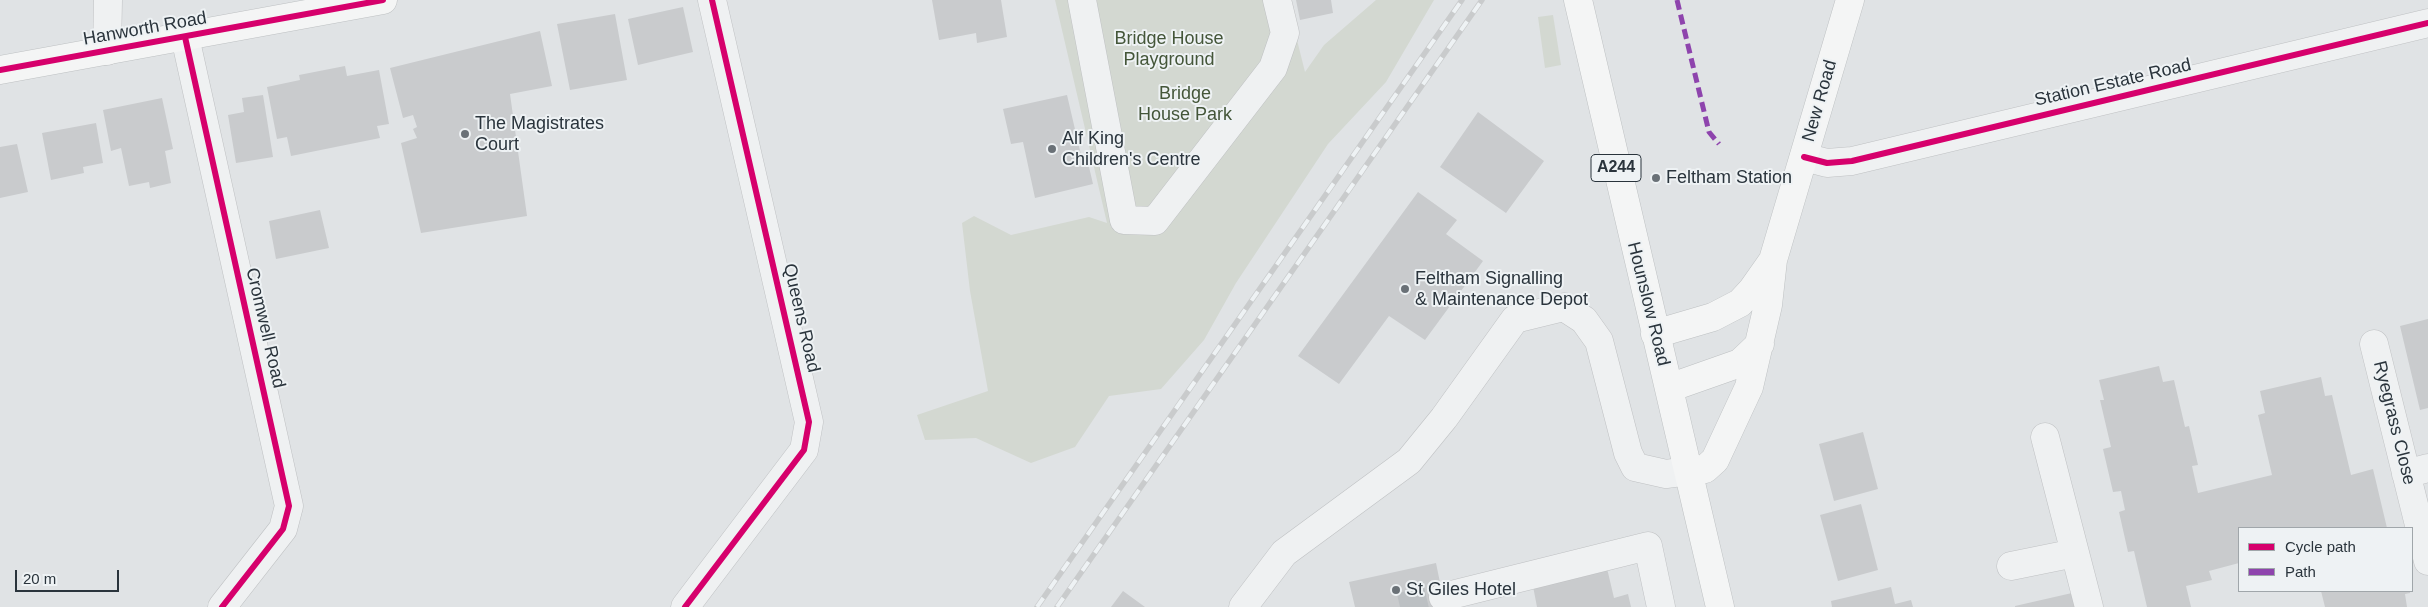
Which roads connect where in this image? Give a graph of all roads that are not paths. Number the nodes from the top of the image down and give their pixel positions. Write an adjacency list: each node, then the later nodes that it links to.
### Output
1 (108, 0): 10 (street)
2 (383, 0): 9 (main road, Hanworth Road)
3 (712, 0): 26 (street, Queens Road)
4 (1082, 0): 5 (street)
5 (1277, 0)
6 (1850, 0): 12 (main road, New Road)
7 (1578, 1): 14 (main road, Hounslow Road / A244)
8 (2428, 23): 12 (street, Station Estate Road)
9 (185, 37): 10 (main road, Hanworth Road); 25 (street, Cromwell Road)
10 (107, 51): 11 (main road, Hanworth Road)
11 (0, 70)
12 (1804, 157): 13 (main road, New Road)
13 (1773, 260): 14 (main road); 15 (main road)
14 (1656, 334): 17 (main road, Hounslow Road / A244)
15 (1760, 344): 17 (main road); 19 (main road)
16 (2374, 344): 20 (street, Ryegrass Close)
17 (1669, 388): 19 (main road, Hounslow Road / A244)
18 (2045, 437): 21 (street)
19 (1689, 471): 27 (street); 29 (main road, Hounslow Road / A244)
20 (2417, 471): 22 (street, Ryegrass Close)
21 (2075, 553): 23 (street); 30 (street)
22 (2428, 561)
23 (2011, 566)
24 (1443, 597): 28 (street)
25 (222, 607)
26 (685, 607)
27 (1243, 607)
28 (1661, 607)
29 (1720, 607)
30 (2089, 607)

